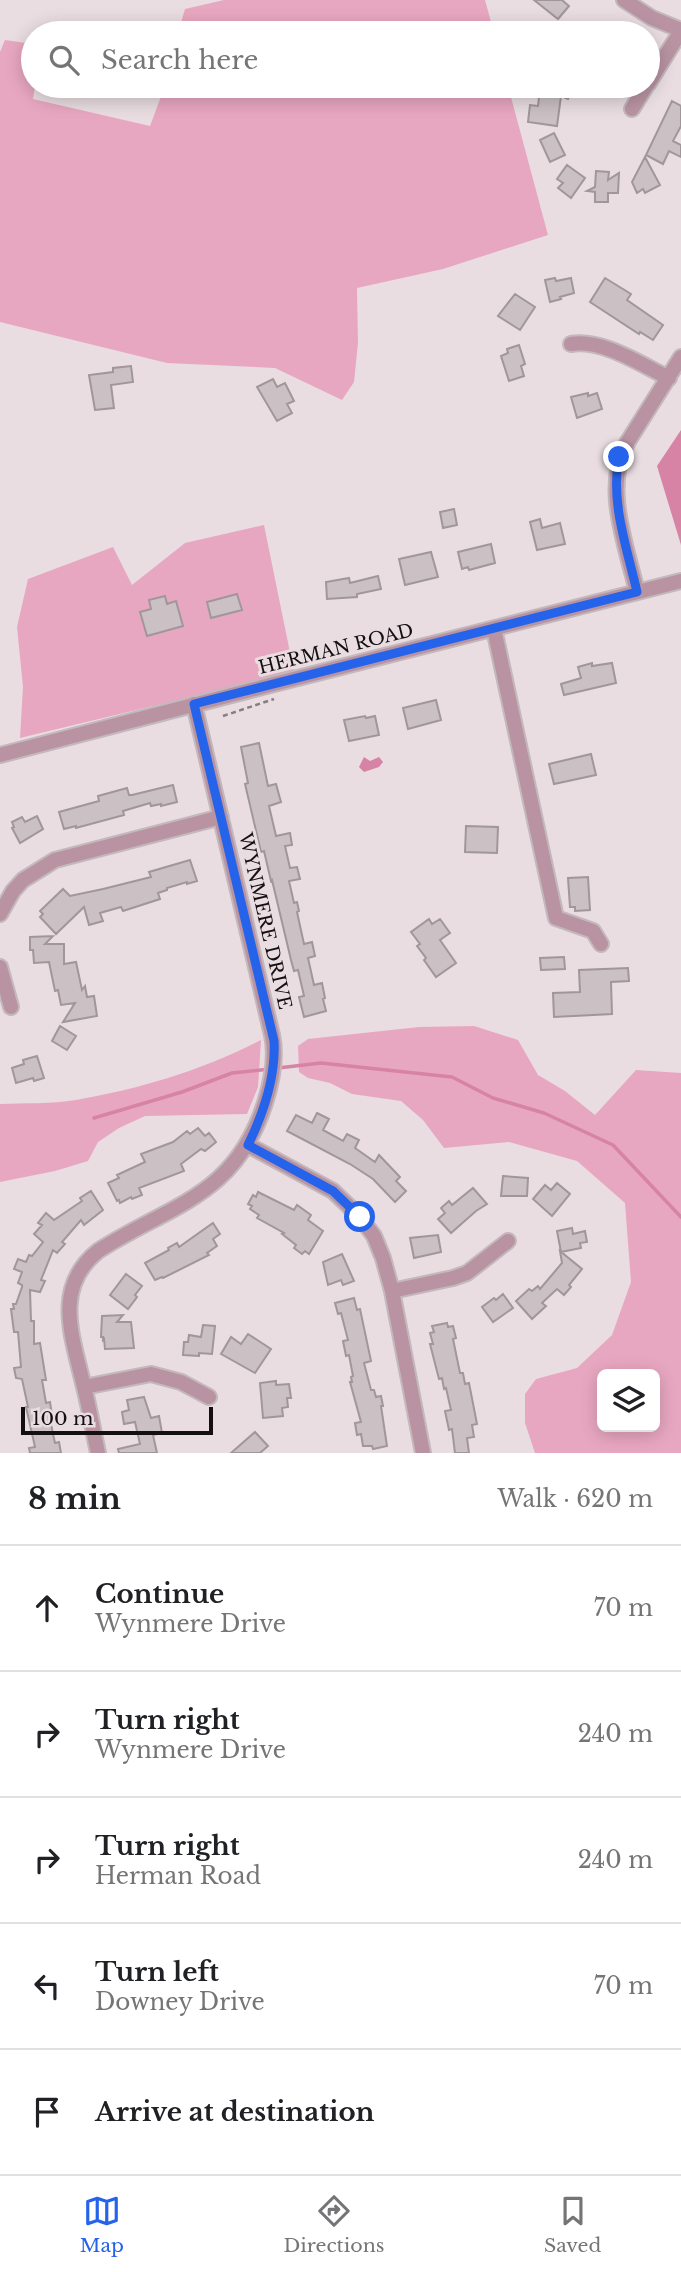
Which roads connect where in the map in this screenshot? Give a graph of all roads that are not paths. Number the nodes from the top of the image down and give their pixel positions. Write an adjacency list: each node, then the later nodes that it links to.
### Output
1 (624, 0): 2 (street)
2 (659, 21)
3 (660, 21): 4 (street)
4 (681, 30): 5 (street)
5 (660, 64)
6 (639, 98): 7 (street)
7 (632, 109)
8 (571, 344): 10 (street)
9 (681, 357): 10 (street)
10 (668, 378): 12 (street)
11 (681, 582): 12 (street, HERMAN ROAD)
12 (637, 592): 13 (street, HERMAN ROAD)
13 (494, 629): 14 (street, HERMAN ROAD); 18 (street)
14 (194, 704): 15 (street, HERMAN ROAD); 16 (street, WYNMERE DRIVE)
15 (0, 755)
16 (221, 817): 17 (street); 21 (street, WYNMERE DRIVE)
17 (0, 914)
18 (601, 944)
19 (0, 967): 20 (street)
20 (11, 1007)
21 (248, 1145): 23 (street); 24 (street, WYNMERE DRIVE)
22 (508, 1241): 23 (street)
23 (392, 1291): 27 (street)
24 (84, 1387): 25 (street); 26 (street, WYNMERE DRIVE)
25 (209, 1398)
26 (98, 1453)
27 (424, 1453)

